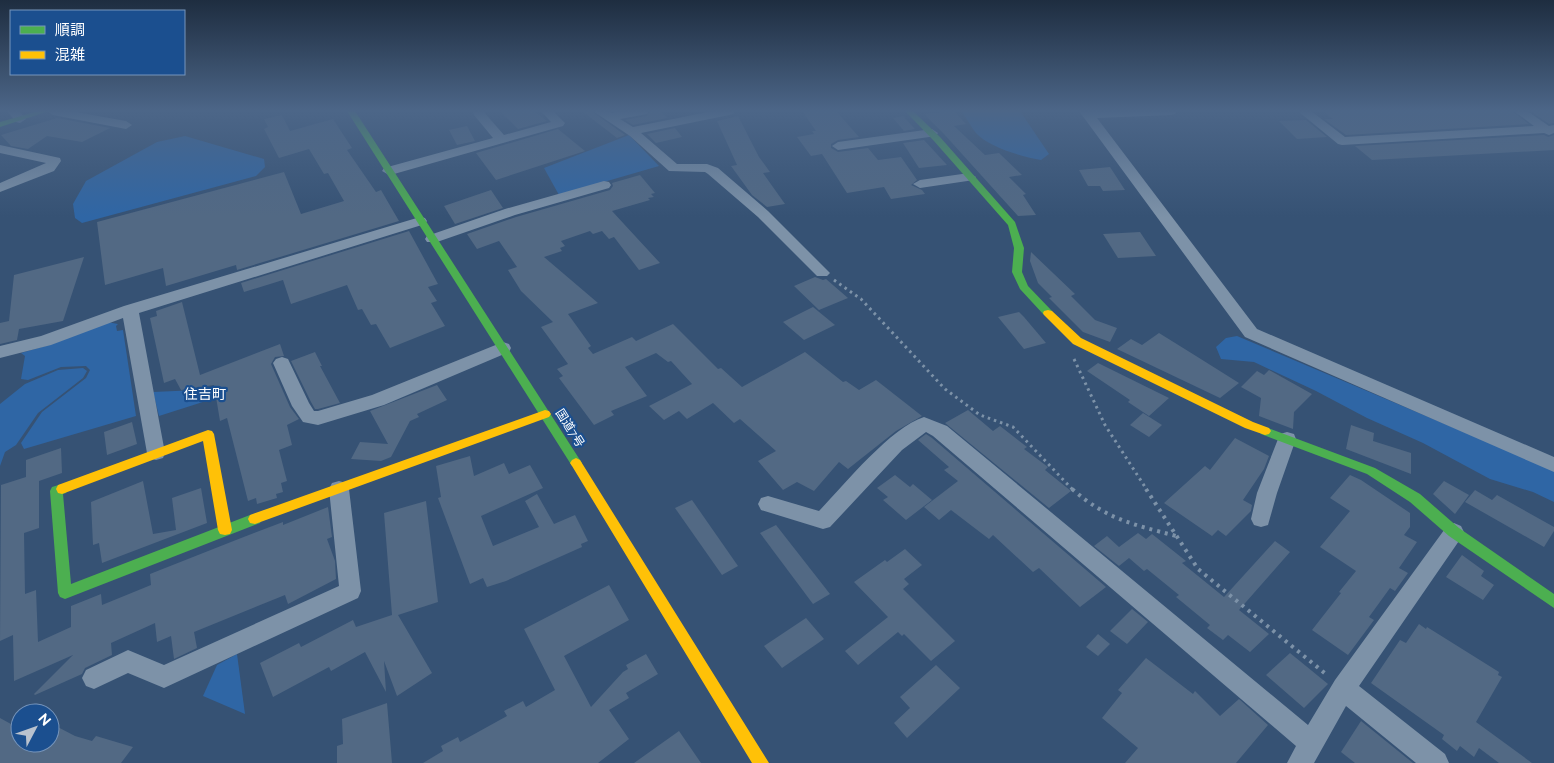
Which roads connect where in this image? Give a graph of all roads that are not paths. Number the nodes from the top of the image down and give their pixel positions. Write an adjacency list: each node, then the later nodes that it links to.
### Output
1 (374, 147): 7 (main road, 国道7号)
2 (474, 147): 7 (street)
3 (649, 147): 14 (street)
4 (943, 147): 8 (main road)
5 (1111, 147): 22 (street)
6 (0, 149): 11 (street)
7 (389, 171): 12 (main road, 国道7号)
8 (969, 177): 9 (street); 20 (main road)
9 (920, 184)
10 (604, 185): 13 (street)
11 (0, 188)
12 (420, 221): 13 (main road, 国道7号); 15 (street)
13 (432, 239): 16 (main road, 国道7号)
14 (822, 273)
15 (130, 310): 17 (street); 21 (street)
16 (503, 348): 18 (street); 19 (main road, 国道7号)
17 (0, 352)
18 (282, 363)
19 (545, 414): 23 (main road); 32 (main road, 国道7号)
20 (1287, 439): 25 (street); 27 (main road)
21 (156, 453): 26 (main road); 26 (main road)
22 (1554, 465)
23 (340, 489): 26 (main road); 29 (street)
24 (768, 504): 31 (street)
25 (1261, 519)
26 (225, 530)
27 (1454, 532): 28 (main road); 30 (street)
28 (1554, 602)
29 (94, 678)
30 (1343, 688): 31 (street); 33 (street)
31 (1305, 753)
32 (761, 763)
33 (1436, 763)

